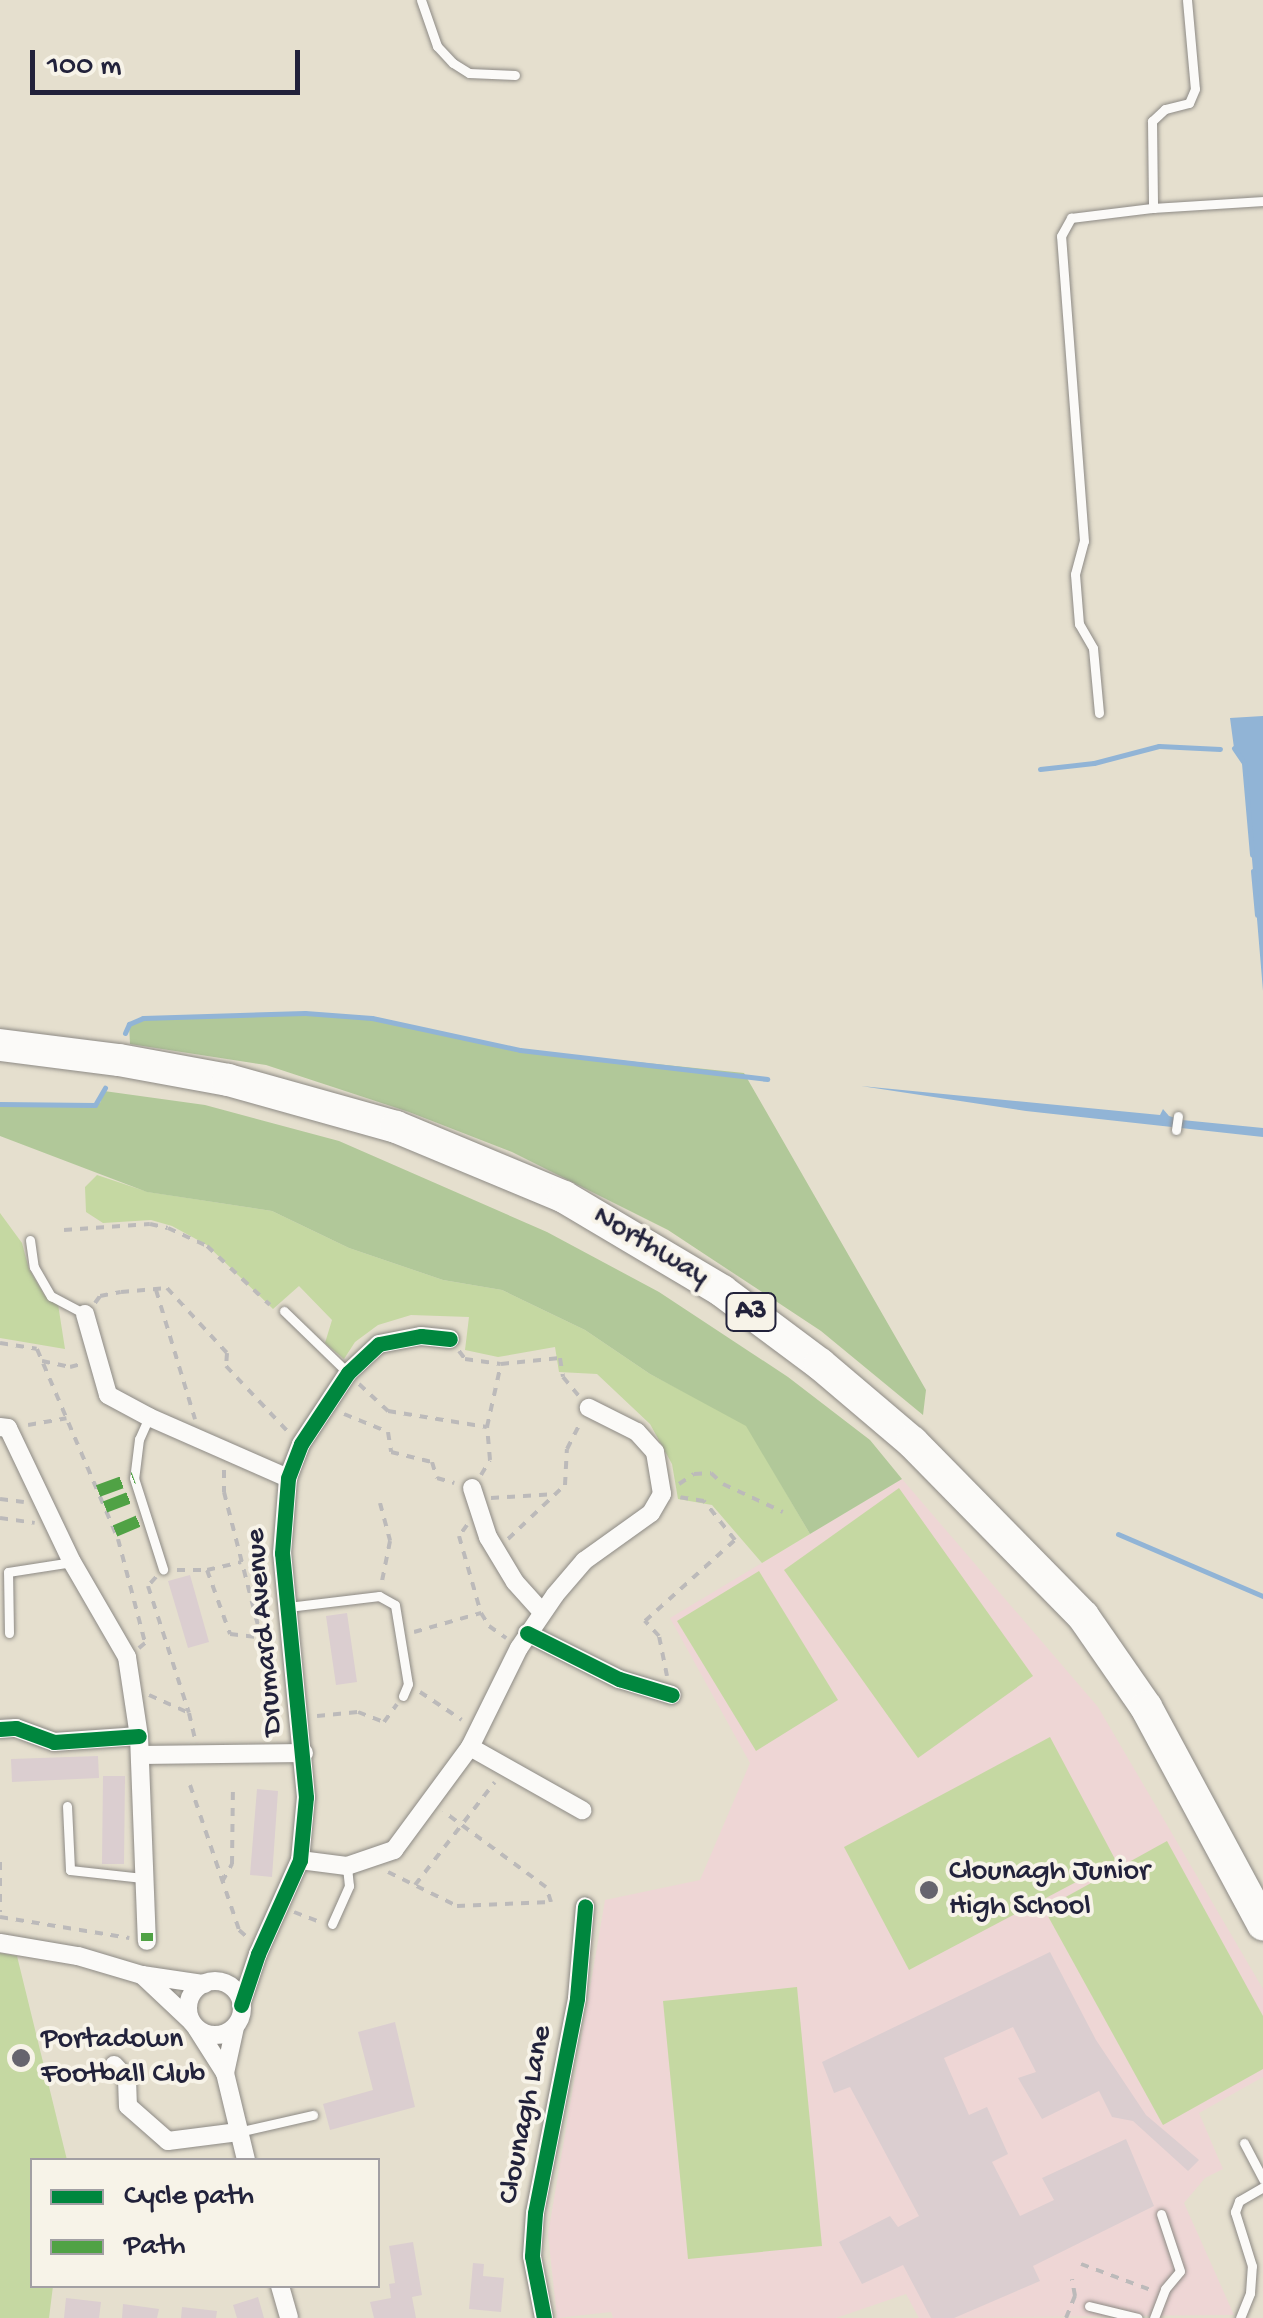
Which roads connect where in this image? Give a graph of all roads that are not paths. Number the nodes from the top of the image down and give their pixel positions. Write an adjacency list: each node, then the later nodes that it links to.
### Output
1 (421, 0): 3 (lane)
2 (1187, 0): 5 (lane)
3 (515, 76)
4 (1263, 200): 5 (lane)
5 (1154, 208): 6 (lane)
6 (1099, 713)
7 (0, 1045): 39 (highway, Northway / A3)
8 (1178, 1116): 9 (lane)
9 (1176, 1130)
10 (30, 1240): 12 (lane)
11 (284, 1311): 14 (lane)
12 (85, 1314): 16 (street)
13 (450, 1339): 14 (street, Drumard Avenue)
14 (348, 1373): 18 (street, Drumard Avenue)
15 (589, 1408): 23 (street)
16 (149, 1417): 18 (street); 21 (lane)
17 (4, 1427): 20 (street)
18 (288, 1478): 22 (street, Drumard Avenue)
19 (476, 1499): 23 (street)
20 (72, 1562): 24 (lane); 30 (street)
21 (163, 1569)
22 (288, 1607): 27 (lane); 31 (street, Drumard Avenue)
23 (542, 1612): 25 (street)
24 (9, 1633)
25 (523, 1640): 26 (street); 29 (street)
26 (672, 1695)
27 (402, 1696)
28 (0, 1730): 30 (street)
29 (474, 1739): 33 (street); 35 (street)
30 (140, 1746): 31 (street); 36 (street)
31 (304, 1752): 34 (street, Drumard Avenue)
32 (67, 1806): 36 (lane)
33 (582, 1810)
34 (300, 1860): 35 (street); 42 (street, Drumard Avenue)
35 (356, 1864): 38 (lane)
36 (145, 1878): 40 (street)
37 (578, 1917): 60 (street, Clounagh Lane)
38 (332, 1924)
39 (1263, 1924)
40 (147, 1937)
41 (0, 1942): 43 (street)
42 (259, 1951): 44 (street, Drumard Avenue); 45 (street, Drumard Avenue)
43 (142, 1976): 44 (street); 46 (street)
44 (211, 1983): 45 (street); 46 (street)
45 (242, 2005): 47 (street)
46 (194, 2025): 47 (street); 49 (street)
47 (234, 2027): 49 (street)
48 (114, 2065): 51 (street)
49 (225, 2074): 51 (street)
50 (314, 2114): 51 (lane)
51 (238, 2132): 53 (street)
52 (1244, 2143): 54 (lane)
53 (245, 2158)
54 (1263, 2179)
55 (1263, 2187): 63 (lane)
56 (1161, 2214): 62 (lane)
57 (281, 2288): 59 (street)
58 (1089, 2306): 61 (lane)
59 (289, 2318)
60 (544, 2318)
61 (1138, 2318)
62 (1154, 2318)
63 (1240, 2318)

